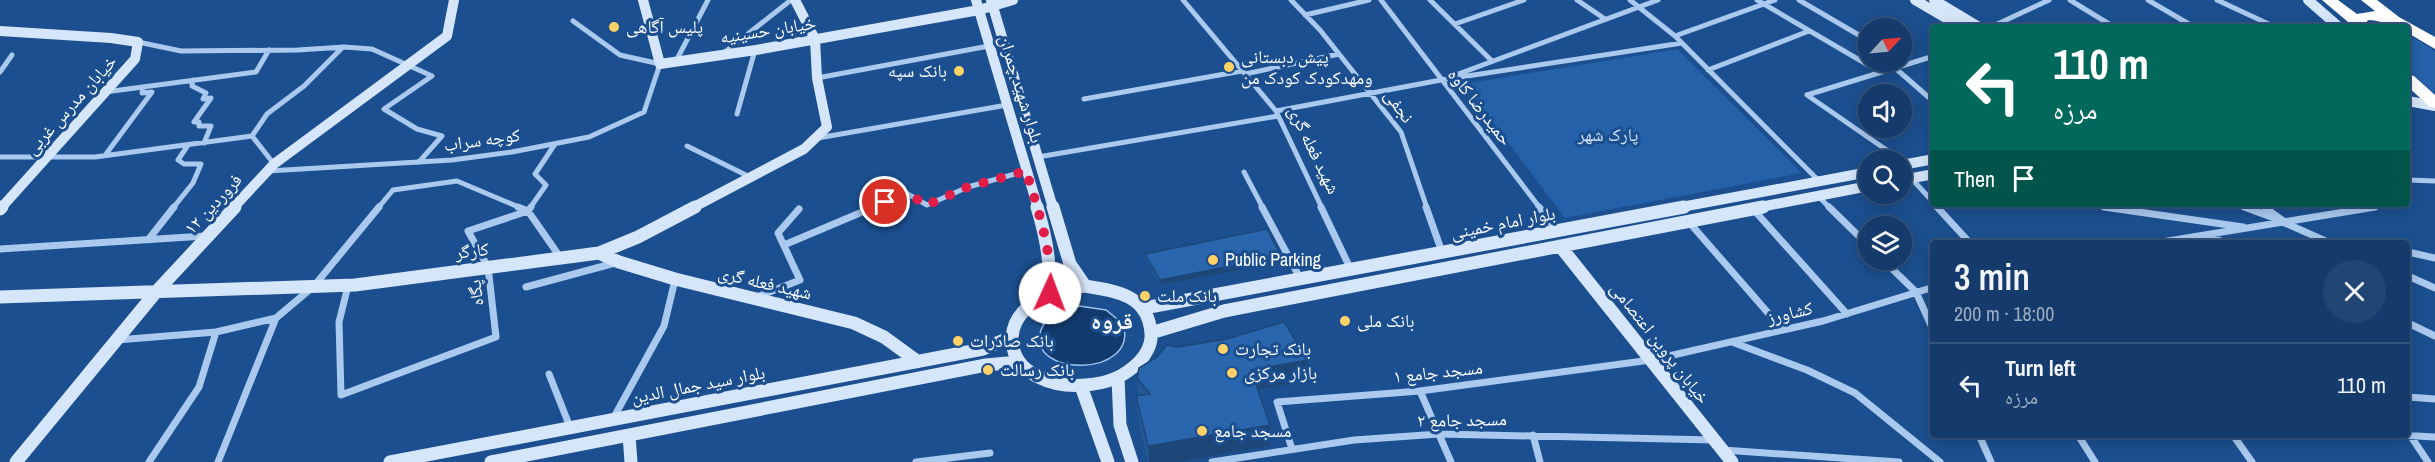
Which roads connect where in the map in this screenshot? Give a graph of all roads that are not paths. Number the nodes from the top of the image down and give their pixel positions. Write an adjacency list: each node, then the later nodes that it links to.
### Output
1 (454, 0): 67 (main road, ۱۲ فروردین)
2 (643, 0): 66 (main road)
3 (708, 0): 65 (street)
4 (793, 0): 50 (main road); 58 (street)
5 (1013, 0): 27 (main road, خیابان حسینیه)
6 (1183, 0): 70 (street, شهید فعله گری)
7 (1291, 0): 31 (street, نجفی)
8 (1369, 0): 31 (street)
9 (1381, 0): 75 (street, حمیدرضا کاوه)
10 (1430, 0): 35 (street)
11 (1524, 0): 35 (street)
12 (1577, 0): 32 (street)
13 (1630, 0): 30 (street)
14 (1658, 0): 30 (street)
15 (1757, 0): 28 (street)
16 (1774, 0): 28 (street)
17 (1799, 0): 48 (street)
18 (1916, 0): 36 (main road)
19 (1934, 0): 37 (main road)
20 (2049, 0): 38 (street)
21 (2070, 0): 39 (street)
22 (2148, 0): 40 (street)
23 (2217, 0): 41 (street)
24 (2308, 0): 42 (main road)
25 (2329, 0): 43 (highway)
26 (2368, 0): 34 (highway)
27 (992, 2): 29 (main road, خیابان حسینیه); 96 (main road, بلوار شهید چمران)
28 (1764, 4): 47 (street); 49 (street)
29 (977, 5): 50 (main road, خیابان حسینیه); 54 (main road, بلوار شهید چمران)
30 (1639, 7): 32 (street); 49 (street)
31 (1305, 15): 59 (street, نجفی)
32 (1605, 19): 64 (street)
33 (573, 21): 66 (street, خیابان حسینیه)
34 (2401, 23): 44 (highway)
35 (1455, 24): 64 (street)
36 (1956, 24)
37 (1974, 24)
38 (1997, 24)
39 (2107, 24)
40 (2189, 24)
41 (2269, 24)
42 (2336, 24)
43 (2359, 24)
44 (2360, 24)
45 (2410, 29): 53 (highway)
46 (0, 31): 51 (main road, خیابان مدرس غربی)
47 (1809, 31): 62 (street); 68 (street)
48 (1858, 35)
49 (1675, 36): 52 (street)
50 (815, 39): 57 (main road, خیابان حسینیه); 73 (main road, کارگر)
51 (138, 42): 56 (street); 78 (main road, خیابان مدرس غربی)
52 (1682, 43): 68 (street); 75 (street)
53 (2435, 44)
54 (989, 46): 73 (street); 84 (main road, بلوار شهید چمران)
55 (344, 47): 56 (street); 67 (street); 87 (street)
56 (269, 50): 74 (street)
57 (756, 50): 58 (main road, خیابان حسینیه); 86 (street)
58 (722, 54): 65 (main road, خیابان حسینیه)
59 (1339, 54): 70 (street); 79 (street, نجفی)
60 (12, 55): 69 (street)
61 (1930, 57): 63 (street)
62 (1858, 59)
63 (1912, 60)
64 (1492, 61): 75 (street)
65 (676, 62): 66 (main road, خیابان حسینیه)
66 (660, 64): 90 (street, کوچه سراب)
67 (409, 65): 99 (street); 101 (main road, ۱۲ فروردین)
68 (1708, 70): 109 (street)
69 (0, 72)
70 (1243, 72): 81 (street); 85 (street, شهید فعله گری)
71 (1880, 72): 93 (street)
72 (1900, 72): 80 (street)
73 (817, 78): 88 (main road, کارگر)
74 (193, 80): 77 (street); 89 (street)
75 (1441, 80): 79 (street); 127 (street, حمیدرضا کاوه)
76 (2410, 81): 83 (highway)
77 (143, 87): 78 (street); 94 (street)
78 (105, 93): 98 (main road, خیابان مدرس غربی)
79 (1372, 94): 85 (street); 141 (street, نجفی)
80 (1930, 98)
81 (1084, 99)
82 (2410, 101): 83 (main road)
83 (2435, 104)
84 (1007, 105): 88 (street); 102 (main road, بلوار شهید چمران)
85 (1277, 113): 96 (street); 146 (street, شهید فعله گری)
86 (737, 114)
87 (252, 136): 89 (street); 101 (street)
88 (814, 139): 106 (main road, کارگر)
89 (204, 143): 91 (street)
90 (555, 144): 99 (street, کوچه سراب); 123 (street)
91 (188, 145): 94 (street); 131 (street)
92 (687, 146): 106 (street)
93 (1885, 150)
94 (106, 154): 98 (street)
95 (0, 157): 98 (street)
96 (1038, 157): 154 (main road, بلوار شهید چمران)
97 (1930, 160): 100 (main road)
98 (43, 161): 121 (main road, خیابان مدرس غربی)
99 (419, 162): 101 (street, کوچه سراب)
100 (1912, 162)
101 (271, 168): 130 (main road, ۱۲ فروردین)
102 (1026, 171): 136 (street); 161 (main road, بلوار شهید چمران)
103 (1245, 172): 151 (street)
104 (1858, 174): 109 (main road, بلوار امام خمینی)
105 (1930, 175): 107 (main road)
106 (750, 177): 140 (main road, کارگر)
107 (1912, 178)
108 (2410, 180): 110 (street)
109 (1819, 181): 127 (main road, بلوار امام خمینی)
110 (2435, 182)
111 (1912, 184): 114 (street)
112 (1858, 188): 113 (main road, بلوار امام خمینی)
113 (1817, 196): 120 (main road, بلوار امام خمینی); 128 (street)
114 (1930, 200)
115 (1938, 207): 132 (street)
116 (2106, 207): 126 (street)
117 (2244, 207): 125 (street)
118 (2264, 207): 125 (street)
119 (2374, 207): 125 (street)
120 (1753, 208): 124 (main road, بلوار امام خمینی); 165 (street)
121 (0, 209)
122 (799, 209): 136 (street)
123 (528, 211): 142 (street); 145 (street, پگاه); 153 (street)
124 (1688, 221): 137 (main road, بلوار امام خمینی); 169 (street)
125 (2284, 222): 126 (street); 135 (street)
126 (2249, 228): 129 (street)
127 (1557, 231): 141 (main road, بلوار امام خمینی)
128 (1858, 235)
129 (2207, 235): 133 (street); 134 (street)
130 (208, 236): 131 (street); 159 (main road, ۱۲ فروردین)
131 (148, 240): 138 (street)
132 (1967, 240)
133 (2175, 240)
134 (2218, 240)
135 (2323, 240)
136 (784, 245): 163 (street)
137 (1560, 246): 158 (main road, بلوار امام خمینی); 176 (main road, خیابان پروین اعتصامی)
138 (0, 249)
139 (2410, 252): 143 (street)
140 (599, 253): 142 (main road, کارگر); 144 (main road, شهید فعله گری)
141 (1442, 253): 146 (main road, بلوار امام خمینی)
142 (561, 258): 145 (main road, کارگر)
143 (2435, 258)
144 (618, 262): 150 (main road, شهید فعله گری); 155 (street)
145 (488, 267): 152 (main road, کارگر); 152 (street, پگاه)
146 (1351, 270): 148 (main road, بلوار امام خمینی)
147 (1893, 270): 160 (street)
148 (1323, 275): 151 (main road, بلوار امام خمینی); 158 (main road)
149 (2410, 277): 157 (street)
150 (675, 279): 163 (main road, شهید فعله گری); 185 (street)
151 (1301, 280): 164 (main road, بلوار امام خمینی)
152 (348, 285): 153 (main road, کارگر)
153 (314, 286): 159 (main road, کارگر); 166 (street)
154 (1085, 286): 161 (main road); 164 (main road)
155 (526, 287)
156 (1930, 288): 160 (street, کشاورز)
157 (2435, 288)
158 (1331, 290): 171 (main road, بلوار امام خمینی)
159 (156, 292): 162 (main road, کارگر); 174 (main road, ۱۲ فروردین)
160 (1916, 292): 165 (street, کشاورز); 167 (street)
161 (1050, 293): 173 (main road)
162 (0, 297)
163 (754, 298): 177 (main road, شهید فعله گری)
164 (1144, 308): 171 (main road)
165 (1847, 314): 169 (street, کشاورز)
166 (276, 318): 170 (street); 201 (street)
167 (1930, 323)
168 (2410, 326): 172 (street)
169 (1783, 330): 175 (street, کشاورز)
170 (216, 332): 174 (street); 200 (street)
171 (1154, 332): 180 (main road)
172 (2435, 336)
173 (1011, 337): 177 (main road, بلوار سید جمال الدین); 178 (main road)
174 (116, 340): 199 (main road, ۱۲ فروردین)
175 (1732, 342): 176 (street, کشاورز); 213 (street)
176 (1651, 360): 182 (street, مسجد جامع ۱); 196 (main road, خیابان پروین اعتصامی)
177 (917, 361): 185 (main road, بلوار سید جمال الدین)
178 (1019, 362): 181 (main road); 189 (main road, بلوار سید جمال الدین)
179 (549, 374): 186 (street)
180 (1118, 378): 181 (main road); 207 (main road)
181 (1081, 386): 206 (main road)
182 (1419, 391): 187 (street); 197 (street, مسجد جامع ۱)
183 (2410, 397): 184 (street)
184 (2435, 399)
185 (612, 420): 186 (main road, بلوار سید جمال الدین)
186 (571, 428): 202 (main road, بلوار سید جمال الدین)
187 (1439, 434): 190 (street, مسجد جامع ۲); 197 (street, مسجد جامع ۲); 209 (street)
188 (2410, 434): 192 (street)
189 (629, 435): 203 (main road, بلوار سید جمال الدین); 204 (main road)
190 (1533, 435): 196 (street, مسجد جامع ۲); 210 (street)
191 (2410, 435): 217 (street)
192 (2435, 437)
193 (1980, 438): 214 (street)
194 (2080, 438): 215 (street)
195 (2235, 438): 216 (street)
196 (1718, 445): 211 (main road, خیابان پروین اعتصامی); 212 (street, مسجد جامع ۲)
197 (1292, 449): 208 (street, مسجد جامع ۲)
198 (990, 453): 205 (street)
199 (16, 462)
200 (149, 462)
201 (218, 462)
202 (390, 462)
203 (491, 462)
204 (631, 462)
205 (916, 462)
206 (1108, 462)
207 (1132, 462)
208 (1212, 462)
209 (1451, 462)
210 (1540, 462)
211 (1732, 462)
212 (1899, 462)
213 (1940, 462)
214 (1991, 462)
215 (2095, 462)
216 (2252, 462)
217 (2428, 462)

